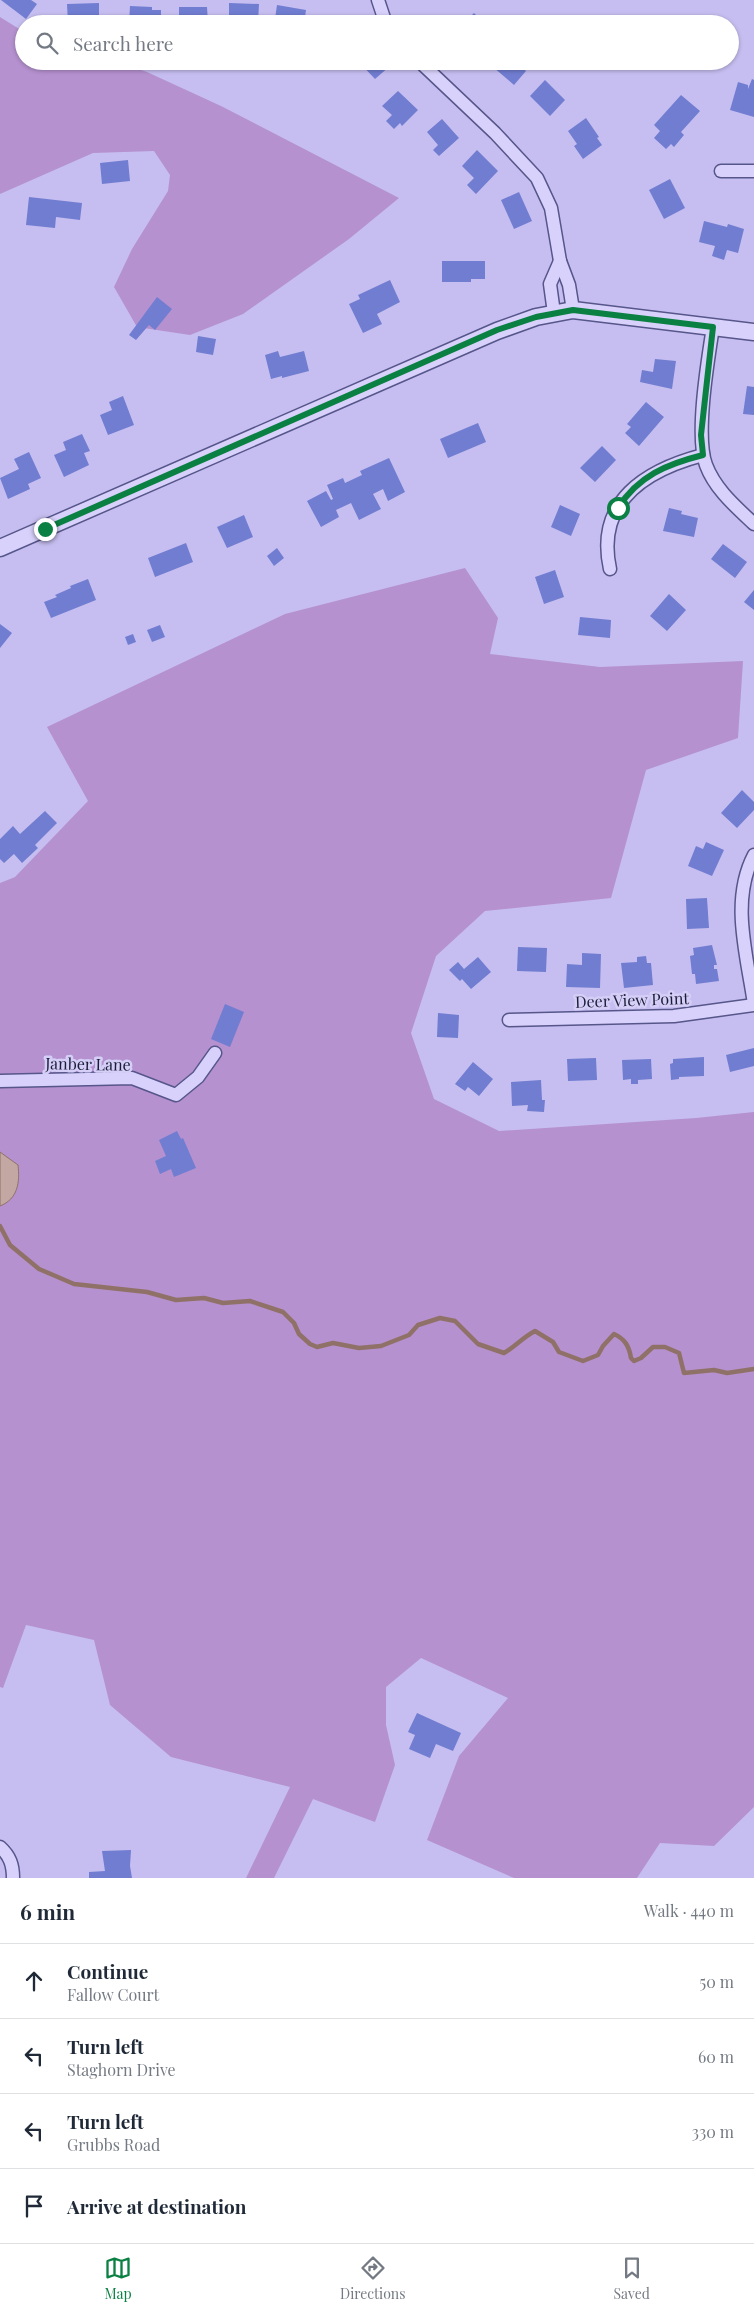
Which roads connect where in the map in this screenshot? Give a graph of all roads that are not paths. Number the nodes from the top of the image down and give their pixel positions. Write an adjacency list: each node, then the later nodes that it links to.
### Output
1 (378, 0): 2 (street)
2 (383, 15)
3 (428, 70): 6 (street)
4 (721, 171): 5 (street)
5 (754, 171)
6 (560, 261): 7 (street); 8 (street)
7 (573, 310): 8 (street); 9 (street)
8 (554, 313): 13 (street)
9 (713, 327): 10 (street); 11 (street)
10 (754, 332)
11 (703, 455): 12 (street); 14 (street)
12 (754, 524)
13 (0, 548)
14 (610, 569)
15 (754, 854): 16 (street)
16 (754, 1004): 17 (street, Deer View Point)
17 (509, 1020)
18 (215, 1053): 19 (street, Janber Lane)
19 (0, 1081)
20 (0, 1847): 21 (street)
21 (13, 1878)

